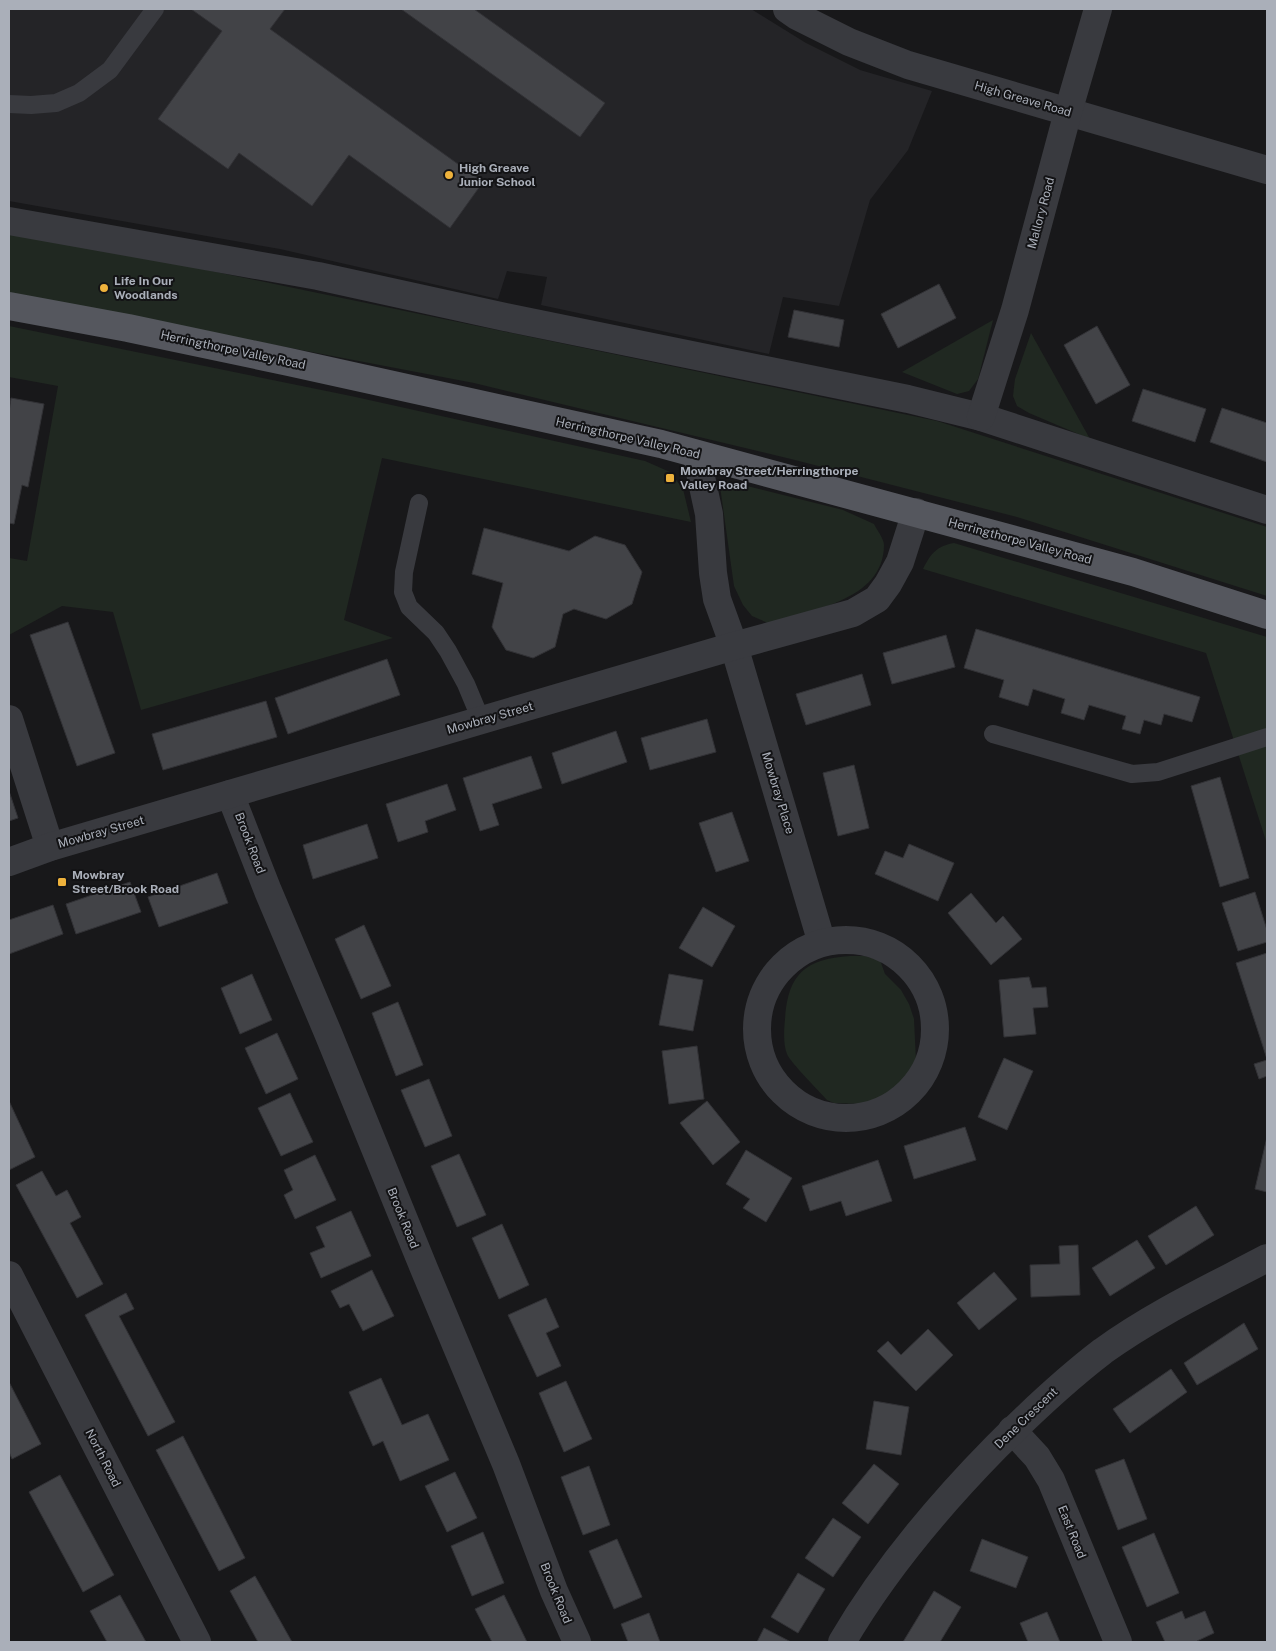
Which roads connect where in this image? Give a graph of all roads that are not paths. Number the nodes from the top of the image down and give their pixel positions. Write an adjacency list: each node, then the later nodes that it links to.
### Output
1 (155, 9): 4 (lane)
2 (787, 9): 5 (street, High Greave Road)
3 (1098, 9): 5 (street, Mallory Road)
4 (9, 104)
5 (1068, 112): 6 (street, High Greave Road); 9 (street, Mallory Road)
6 (1267, 170)
7 (9, 221): 9 (street)
8 (9, 306): 10 (main road, Herringthorpe Valley Road)
9 (981, 418): 12 (street)
10 (696, 454): 13 (main road, Herringthorpe Valley Road); 15 (street, Mowbray Place)
11 (418, 503): 17 (lane)
12 (1267, 510)
13 (916, 512): 14 (main road, Herringthorpe Valley Road); 15 (street, Mowbray Street)
14 (1267, 615)
15 (734, 646): 17 (street, Mowbray Street); 23 (street, Mowbray Place)
16 (9, 719): 21 (street)
17 (481, 720): 20 (street, Mowbray Street)
18 (993, 734): 19 (lane)
19 (1267, 737)
20 (230, 794): 21 (street, Mowbray Street); 28 (street, Brook Road)
21 (50, 847): 22 (street, Mowbray Street)
22 (9, 862)
23 (821, 940): 23 (street)
24 (1267, 1258): 26 (street, Dene Crescent)
25 (9, 1275): 27 (street, North Road)
26 (1012, 1430): 29 (street, Dene Crescent); 30 (street, East Road)
27 (197, 1642)
28 (577, 1642)
29 (842, 1642)
30 (1118, 1642)

